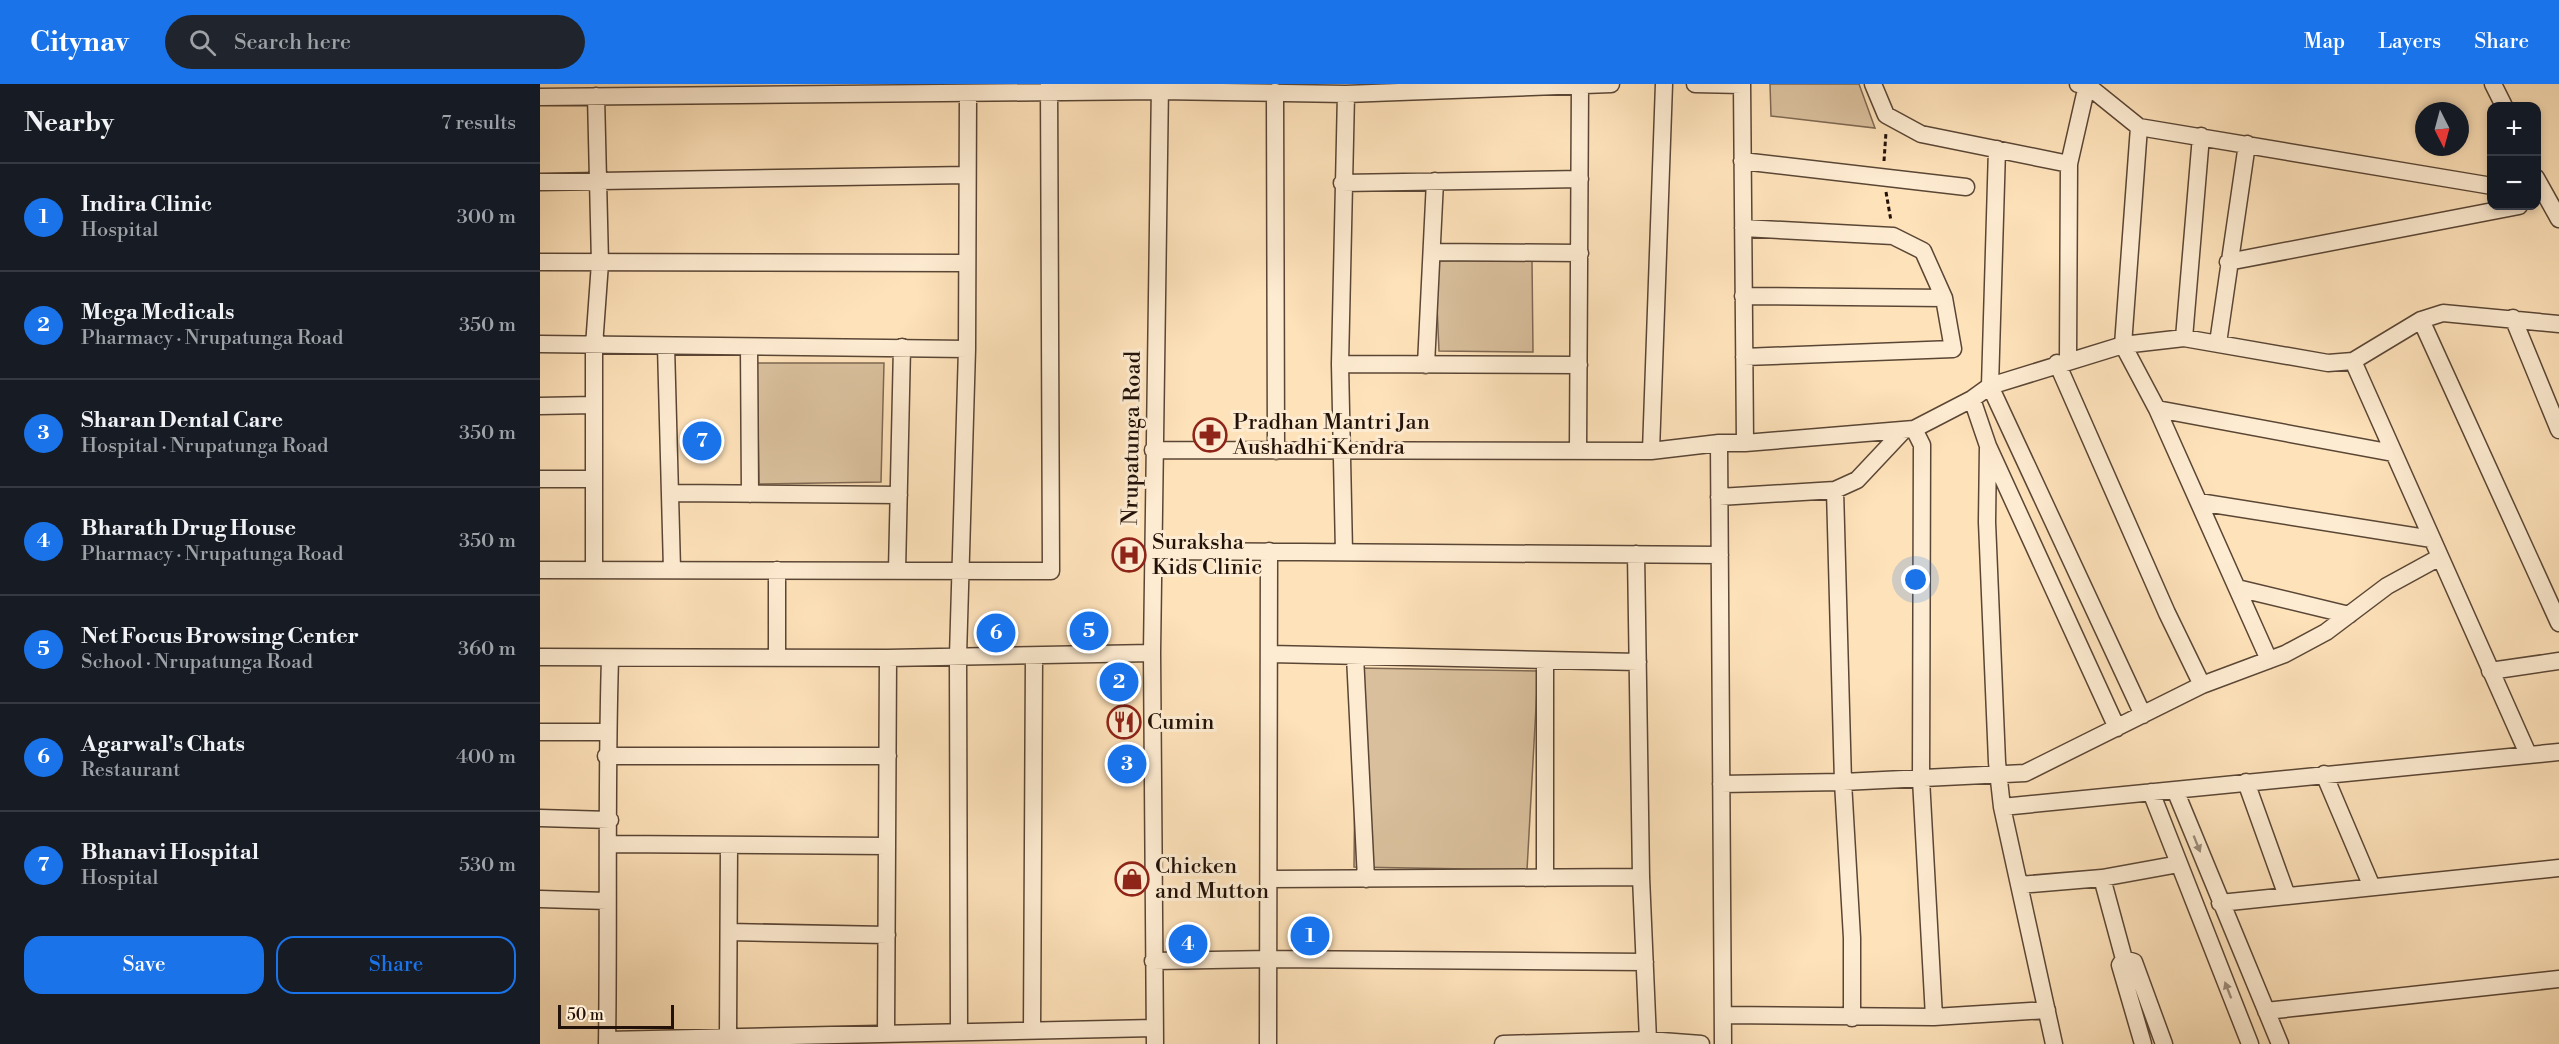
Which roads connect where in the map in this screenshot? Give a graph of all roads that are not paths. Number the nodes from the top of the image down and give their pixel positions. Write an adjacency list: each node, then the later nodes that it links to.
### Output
1 (1580, 84): 2 (street); 9 (street); 26 (street)
2 (1611, 84)
3 (1664, 84): 77 (street)
4 (1695, 84): 7 (street)
5 (1873, 84): 22 (street)
6 (2493, 84): 18 (street)
7 (1742, 85): 23 (street)
8 (2083, 85): 19 (street); 24 (street)
9 (1431, 87): 11 (street)
10 (1160, 88): 12 (street); 13 (street); 74 (street, Nrupatunga Road)
11 (1364, 88): 16 (street)
12 (1049, 89): 15 (street); 99 (street)
13 (1275, 92): 16 (street); 75 (street)
14 (548, 93): 17 (street)
15 (968, 94): 17 (street); 25 (street)
16 (1346, 94): 30 (street)
17 (596, 96): 28 (street)
18 (2502, 102)
19 (2139, 127): 20 (street); 51 (street)
20 (2201, 136): 21 (street); 48 (street)
21 (2247, 144): 31 (street); 40 (street)
22 (1997, 149): 24 (street); 63 (street)
23 (1742, 160): 32 (street); 36 (street)
24 (2069, 164): 58 (street)
25 (967, 175): 28 (street); 42 (street)
26 (1580, 179): 27 (street); 38 (street)
27 (1435, 181): 30 (street); 37 (street)
28 (597, 182): 29 (street); 41 (street)
29 (540, 183)
30 (1342, 183): 60 (street)
31 (2487, 185)
32 (1966, 187)
33 (2543, 201): 35 (street)
34 (2498, 210): 40 (street)
35 (2559, 219)
36 (1743, 228): 43 (street); 44 (street)
37 (1433, 252): 38 (street); 61 (street)
38 (1580, 253): 62 (street)
39 (540, 262): 41 (street)
40 (2228, 262): 49 (street)
41 (600, 263): 42 (street); 52 (street)
42 (965, 263): 56 (street)
43 (1743, 296): 44 (street); 57 (street)
44 (1944, 298): 57 (street)
45 (2513, 318): 46 (street); 47 (street); 69 (street)
46 (2421, 320): 59 (street); 102 (street)
47 (2559, 324)
48 (2184, 338): 49 (street); 51 (street)
49 (2218, 342): 59 (street)
50 (540, 344): 52 (street)
51 (2123, 345): 58 (street); 67 (street)
52 (594, 346): 53 (street); 65 (street)
53 (666, 346): 54 (street); 82 (street)
54 (749, 347): 55 (street); 83 (street)
55 (902, 347): 56 (street); 84 (street)
56 (967, 349): 99 (street)
57 (1744, 357): 71 (street)
58 (2063, 362): 63 (street); 117 (street)
59 (2353, 362): 78 (street)
60 (1340, 364): 61 (street); 73 (street)
61 (1426, 365): 62 (street)
62 (1579, 365): 76 (street)
63 (1990, 386): 64 (street); 118 (street)
64 (1972, 399): 68 (street); 72 (street)
65 (594, 405): 66 (street); 80 (street)
66 (540, 406)
67 (2157, 409): 78 (street); 86 (street)
68 (1909, 430): 71 (street); 81 (street); 128 (street)
69 (2559, 430)
70 (1719, 443): 71 (street); 77 (street); 85 (street)
71 (1744, 443)
72 (1988, 446): 119 (street); 127 (street)
73 (1340, 449): 75 (street); 76 (street); 90 (street)
74 (1153, 450): 75 (street); 88 (street, Nrupatunga Road)
75 (1276, 451)
76 (1578, 451): 77 (street)
77 (1651, 451)
78 (2394, 453): 87 (street)
79 (540, 479): 80 (street)
80 (594, 479): 94 (street)
81 (1835, 490): 85 (street); 129 (street)
82 (672, 493): 83 (street); 95 (street)
83 (750, 494): 84 (street)
84 (899, 495): 98 (street)
85 (1719, 497): 92 (street)
86 (2199, 502): 87 (street); 100 (street)
87 (2432, 539): 93 (street)
88 (1154, 551): 89 (street); 103 (street, Nrupatunga Road)
89 (1269, 551): 90 (street); 104 (street)
90 (1344, 552): 91 (street)
91 (1636, 554): 92 (street); 115 (street)
92 (1720, 555): 131 (street)
93 (2440, 556): 101 (street); 116 (street)
94 (594, 569): 95 (street); 96 (street)
95 (672, 569): 97 (street)
96 (540, 570)
97 (777, 570): 98 (street); 109 (street)
98 (897, 571): 99 (street)
99 (961, 571): 107 (street)
100 (2237, 588): 101 (street); 113 (street)
101 (2349, 615): 113 (street)
102 (2559, 623)
103 (1152, 653): 108 (street); 157 (street, Nrupatunga Road)
104 (1270, 654): 105 (street); 145 (street)
105 (1356, 656): 112 (street); 146 (street)
106 (540, 657): 111 (street)
107 (958, 657): 108 (street); 110 (street); 166 (street)
108 (1034, 657): 165 (street)
109 (777, 658): 110 (street); 111 (street)
110 (888, 658): 125 (street)
111 (610, 659): 121 (street)
112 (1545, 660): 115 (street); 143 (street)
113 (2269, 660): 117 (street)
114 (2559, 661): 116 (street)
115 (1638, 662): 142 (street)
116 (2490, 670): 123 (street)
117 (2202, 685): 118 (street)
118 (2143, 715): 119 (street)
119 (2117, 728): 127 (street)
120 (540, 732): 121 (street)
121 (608, 732): 124 (street)
122 (2559, 752): 123 (street)
123 (2528, 754): 126 (street)
124 (606, 756): 125 (street); 136 (street)
125 (888, 756): 139 (street)
126 (2324, 774): 130 (street); 148 (street)
127 (1998, 775): 128 (street); 134 (street)
128 (1921, 779): 129 (street); 163 (street)
129 (1843, 782): 131 (street); 164 (street)
130 (2247, 782): 132 (street); 149 (street)
131 (1722, 784): 162 (street)
132 (2175, 789): 133 (street); 152 (street, one-way to 152)
133 (2151, 792): 134 (street); 140 (street)
134 (2002, 807): 147 (street)
135 (540, 818): 136 (street)
136 (610, 820): 137 (street)
137 (609, 844): 138 (street); 151 (street)
138 (729, 845): 139 (street); 153 (street)
139 (887, 846): 154 (street)
140 (2179, 864): 144 (street); 180 (street, one-way to 140)
141 (2559, 868): 148 (street)
142 (1641, 877): 143 (street); 158 (street)
143 (1545, 878): 146 (street)
144 (2102, 878): 147 (street); 156 (street)
145 (1269, 879): 146 (street); 155 (street)
146 (1366, 879)
147 (2019, 885): 160 (street)
148 (2372, 887): 149 (street)
149 (2287, 896): 152 (street)
150 (540, 899): 151 (street)
151 (607, 901): 172 (street)
152 (2220, 903): 161 (street)
153 (729, 932): 154 (street); 169 (street)
154 (888, 935): 167 (street)
155 (1269, 959): 157 (street); 158 (street); 173 (street)
156 (2124, 959): 178 (street); 179 (street)
157 (1153, 961): 168 (street, Nrupatunga Road)
158 (1645, 962): 171 (street)
159 (2559, 979): 161 (street)
160 (2047, 1011): 163 (street); 177 (street)
161 (2266, 1011): 181 (street)
162 (1723, 1015): 164 (street); 176 (street)
163 (1934, 1017): 164 (street)
164 (1852, 1018)
165 (1032, 1031): 166 (street); 168 (street)
166 (959, 1032): 167 (street)
167 (886, 1034): 170 (street)
168 (1154, 1036)
169 (728, 1038): 170 (street); 172 (street)
170 (841, 1040)
171 (1648, 1040): 174 (street); 175 (street)
172 (607, 1042)
173 (1268, 1044)
174 (1503, 1044)
175 (1701, 1044)
176 (1723, 1044)
177 (2054, 1044)
178 (2143, 1044)
179 (2164, 1044)
180 (2250, 1044)
181 (2280, 1044)

